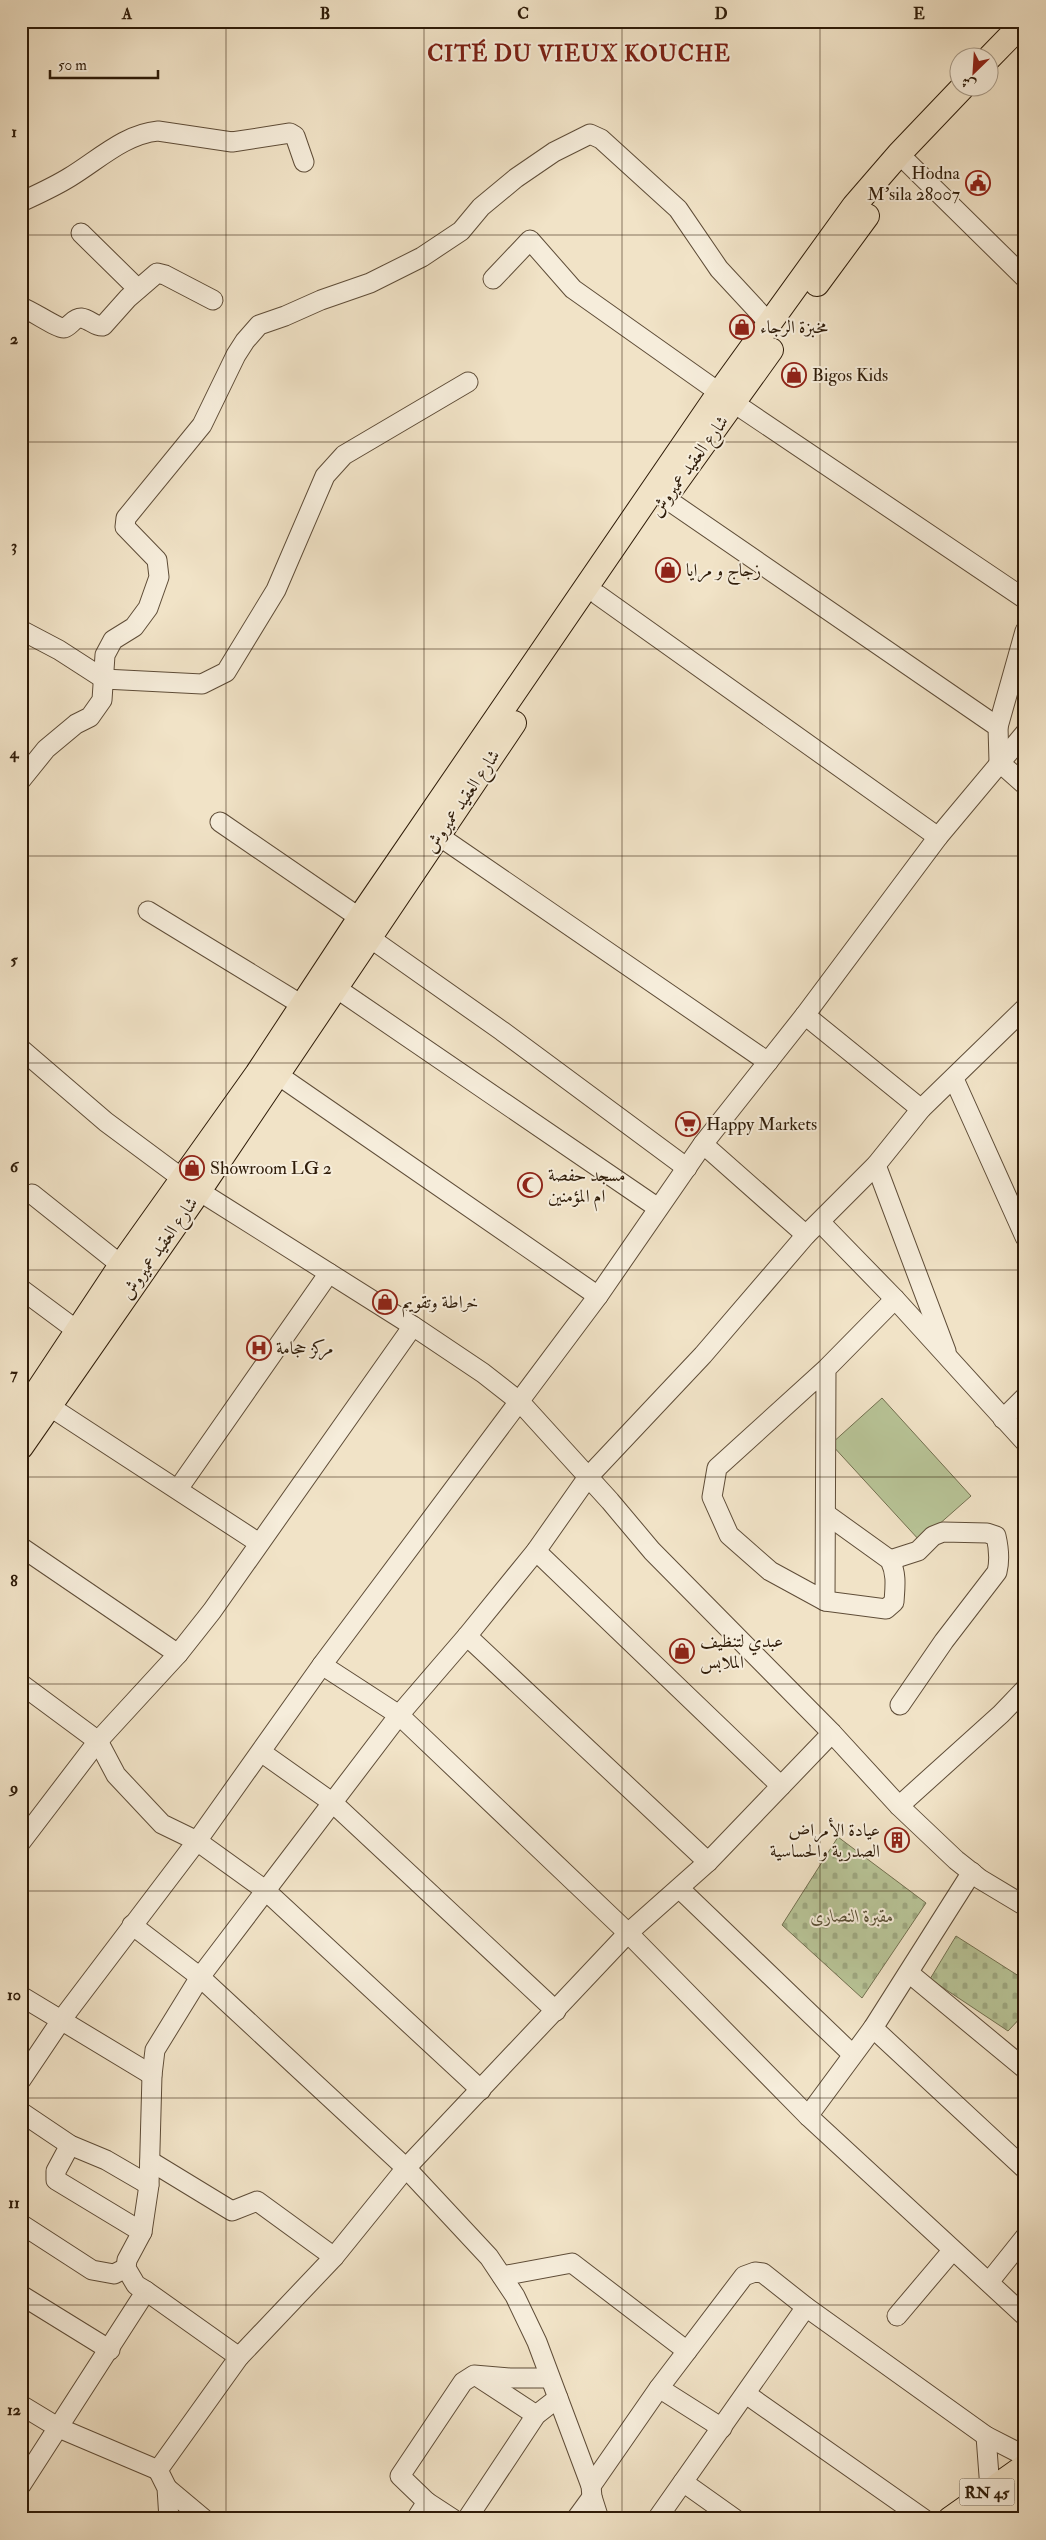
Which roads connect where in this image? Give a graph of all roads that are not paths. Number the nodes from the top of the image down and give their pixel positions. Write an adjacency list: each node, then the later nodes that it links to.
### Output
1 (1025, 21): 2 (main road)
2 (998, 49)
3 (952, 98): 4 (main road, شارع العقيد عميروش)
4 (899, 154): 8 (street); 13 (main road, شارع العقيد عميروش); 15 (main road, شارع العقيد عميروش)
5 (304, 162): 6 (street)
6 (21, 202)
7 (81, 233): 10 (street)
8 (1023, 274)
9 (493, 279): 15 (street)
10 (138, 289): 11 (street); 12 (street)
11 (213, 300)
12 (21, 307)
13 (770, 324): 15 (main road, شارع العقيد عميروش); 21 (street)
14 (468, 382): 21 (street)
15 (726, 398): 16 (main road, شارع العقيد عميروش); 18 (street); 31 (main road, شارع العقيد عميروش)
16 (665, 498): 17 (main road, شارع العقيد عميروش); 22 (street)
17 (598, 595): 28 (main road, شارع العقيد عميروش); 29 (street)
18 (1025, 599)
19 (21, 630): 21 (street)
20 (1025, 631): 22 (street)
21 (104, 679): 25 (street)
22 (998, 727): 24 (street)
23 (1025, 733): 24 (street)
24 (999, 762): 26 (street); 29 (street)
25 (21, 780)
26 (1025, 785)
27 (220, 822): 31 (street)
28 (439, 836): 31 (main road, شارع العقيد عميروش); 37 (street)
29 (938, 837): 35 (street)
30 (148, 911): 33 (street)
31 (365, 928): 32 (main road, شارع العقيد عميروش); 33 (main road, شارع العقيد عميروش); 43 (street)
32 (336, 988): 38 (main road, شارع العقيد عميروش); 46 (street)
33 (302, 1005): 44 (main road, شارع العقيد عميروش)
34 (1025, 1008): 39 (street)
35 (805, 1015): 37 (street); 40 (street)
36 (21, 1049): 44 (street)
37 (768, 1062): 41 (street)
38 (278, 1075): 44 (main road, شارع العقيد عميروش); 53 (street)
39 (954, 1079): 40 (street); 49 (street)
40 (921, 1109): 42 (street)
41 (703, 1144): 43 (street); 48 (street)
42 (876, 1165): 47 (street); 57 (street)
43 (686, 1168): 46 (street)
44 (191, 1185): 50 (main road, شارع العقيد عميروش); 51 (street); 56 (main road, شارع العقيد عميروش)
45 (32, 1194): 50 (street)
46 (658, 1208): 53 (street)
47 (820, 1222): 48 (street); 54 (street)
48 (806, 1235): 66 (street)
49 (1025, 1237)
50 (121, 1265): 56 (main road, شارع العقيد عميروش)
51 (329, 1273): 55 (street); 67 (street)
52 (21, 1290): 56 (street)
53 (598, 1296): 60 (street)
54 (895, 1299): 57 (street); 58 (street)
55 (413, 1326): 60 (street); 69 (street)
56 (84, 1336): 61 (main road, شارع العقيد عميروش); 62 (main road, شارع العقيد عميروش)
57 (950, 1361): 63 (street)
58 (826, 1368): 68 (street); 73 (street)
59 (1025, 1398): 63 (street)
60 (520, 1402): 66 (street); 76 (street)
61 (49, 1406): 65 (main road, شارع العقيد عميروش); 67 (street)
62 (21, 1416)
63 (1003, 1419): 64 (street)
64 (1025, 1442)
65 (21, 1447)
66 (588, 1478): 71 (street); 81 (street)
67 (178, 1489): 69 (street)
68 (826, 1514): 72 (street); 73 (street)
69 (259, 1542): 75 (street)
70 (21, 1547): 75 (street)
71 (536, 1551): 74 (street); 84 (street)
72 (890, 1560): 73 (street); 79 (street)
73 (825, 1601)
74 (467, 1636): 80 (street); 90 (street)
75 (178, 1654): 82 (street)
76 (322, 1665): 80 (street); 83 (street)
77 (23, 1688): 82 (street)
78 (1025, 1689): 86 (street)
79 (900, 1705)
80 (398, 1715): 85 (street); 96 (street)
81 (832, 1733): 84 (street); 86 (street)
82 (98, 1741): 87 (street); 88 (street)
83 (260, 1752): 85 (street); 88 (street)
84 (781, 1786): 90 (street)
85 (333, 1804): 93 (street); 100 (street)
86 (899, 1806): 91 (street)
87 (27, 1823): 89 (street)
88 (197, 1841): 93 (street); 95 (street)
89 (21, 1842)
90 (708, 1862): 92 (street)
91 (972, 1872): 94 (street); 97 (street)
92 (680, 1889): 96 (street); 103 (street)
93 (265, 1890): 98 (street); 107 (street)
94 (1025, 1906)
95 (132, 1925): 98 (street); 101 (street)
96 (628, 1934): 100 (street); 109 (street)
97 (909, 1973): 102 (street); 104 (street)
98 (200, 1977): 105 (street); 112 (street)
99 (21, 1996): 101 (street)
100 (556, 2011): 107 (street)
101 (62, 2019): 105 (street); 106 (street)
102 (873, 2028): 103 (street); 113 (street)
103 (852, 2054): 109 (street)
104 (1025, 2069)
105 (152, 2075): 111 (street)
106 (21, 2080)
107 (481, 2090): 112 (street)
108 (21, 2112): 110 (street)
109 (808, 2116): 118 (street)
110 (70, 2145): 114 (street); 116 (street)
111 (150, 2161): 114 (street); 119 (street)
112 (406, 2168): 119 (street); 121 (street)
113 (1025, 2169)
114 (149, 2185): 116 (street)
115 (21, 2224): 120 (street)
116 (142, 2232): 120 (street)
117 (1025, 2237): 122 (street)
118 (952, 2251): 122 (street); 126 (street)
119 (334, 2256): 130 (street)
120 (126, 2268): 123 (street)
121 (502, 2276): 129 (street); 132 (street)
122 (989, 2282): 127 (street)
123 (146, 2291): 128 (street); 130 (street)
124 (21, 2295): 128 (street)
125 (806, 2307): 129 (street); 134 (street); 140 (street)
126 (897, 2316)
127 (1025, 2316)
128 (110, 2350): 138 (street)
129 (687, 2351): 133 (street)
130 (239, 2357): 143 (street)
131 (474, 2375): 132 (street); 137 (street); 149 (street)
132 (550, 2378): 135 (street)
133 (659, 2388): 139 (street); 147 (street)
134 (746, 2394): 139 (street); 160 (street)
135 (558, 2398): 137 (street); 147 (street)
136 (21, 2404): 138 (street)
137 (536, 2415): 155 (street)
138 (59, 2428): 143 (street); 145 (street)
139 (722, 2428): 144 (street)
140 (986, 2436): 141 (street); 150 (street)
141 (1025, 2456)
142 (1025, 2466): 150 (main road, RN 45)
143 (158, 2470): 146 (street)
144 (683, 2482): 158 (street); 159 (street)
145 (21, 2485)
146 (167, 2488): 151 (street); 152 (street)
147 (591, 2491): 156 (street); 157 (street)
148 (1025, 2494): 150 (main road, RN 45)
149 (427, 2502): 153 (street); 154 (street)
150 (994, 2506): 161 (main road, RN 45)
151 (169, 2519)
152 (204, 2519)
153 (416, 2519)
154 (453, 2519)
155 (467, 2519)
156 (576, 2519)
157 (599, 2519)
158 (657, 2519)
159 (735, 2519)
160 (924, 2519)
161 (950, 2519)

